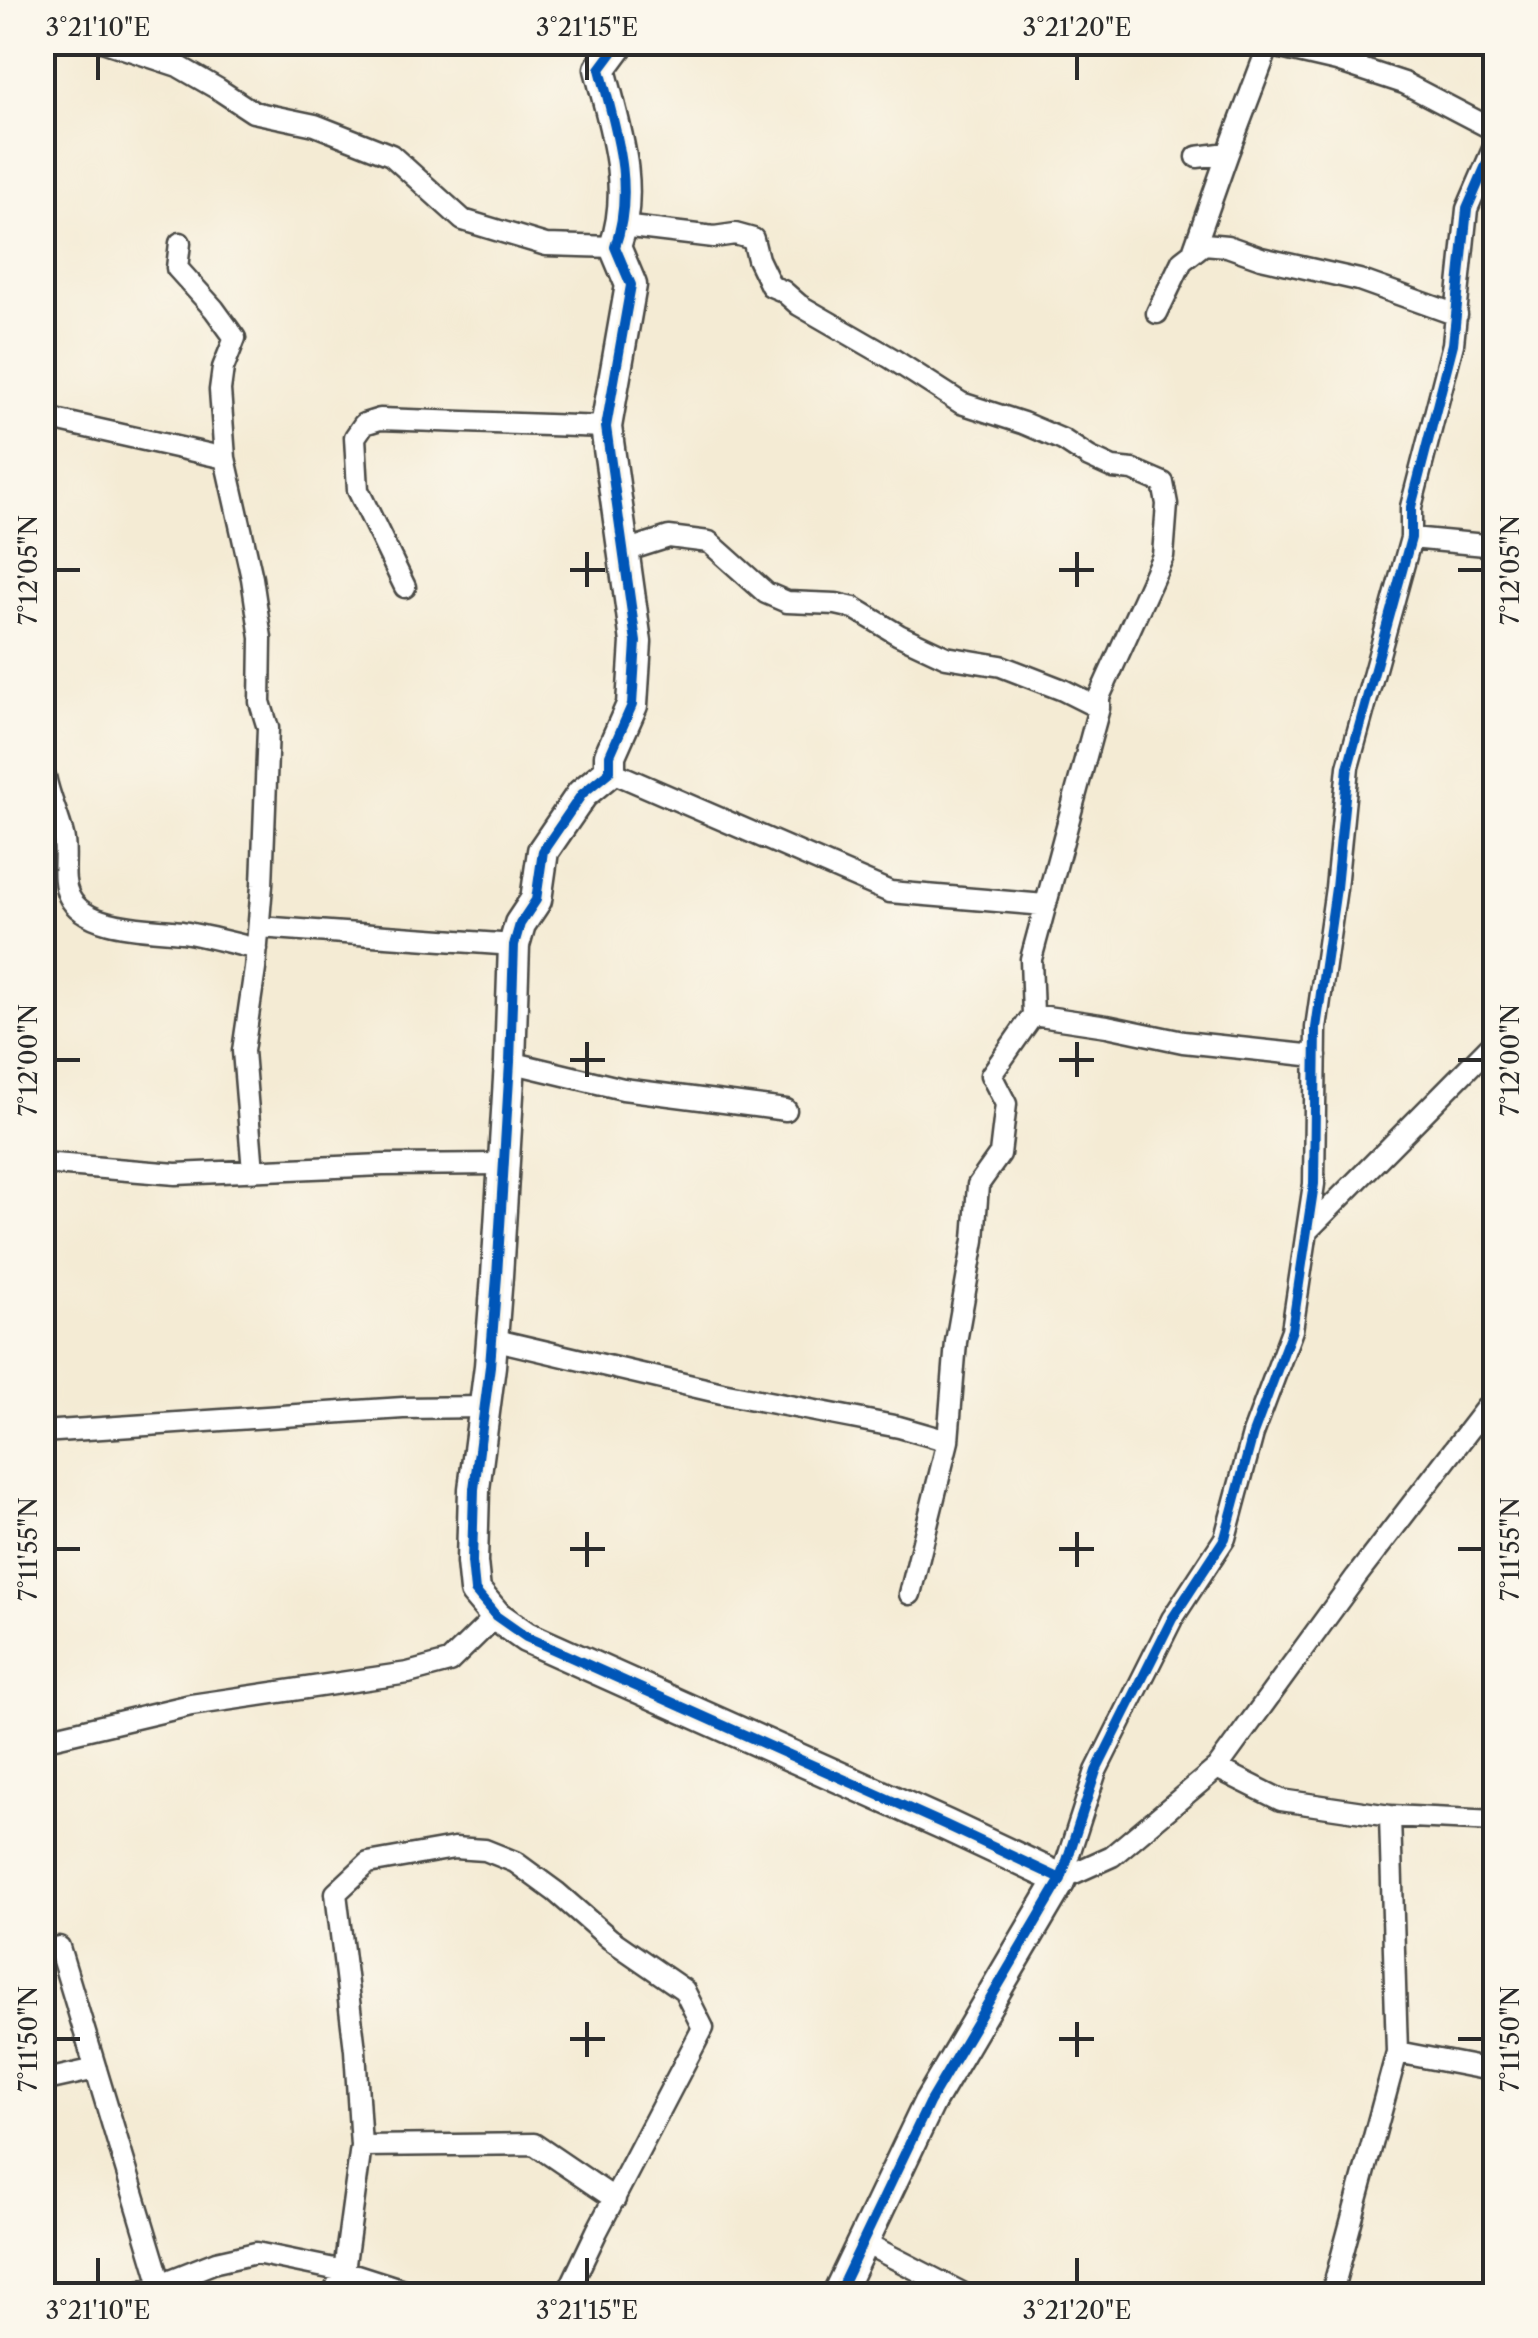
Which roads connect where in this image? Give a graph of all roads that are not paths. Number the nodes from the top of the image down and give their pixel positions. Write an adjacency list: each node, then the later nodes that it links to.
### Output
1 (104, 42): 8 (street)
2 (620, 42): 8 (street)
3 (1269, 44): 4 (street); 6 (street)
4 (1496, 131)
5 (1496, 142): 12 (street)
6 (1228, 153): 7 (street); 10 (street)
7 (1197, 157)
8 (619, 236): 14 (street); 20 (street)
9 (180, 243): 15 (street)
10 (1194, 252): 11 (street); 12 (street)
11 (1157, 313)
12 (1457, 315): 16 (street)
13 (42, 416): 15 (street)
14 (606, 427): 18 (street); 19 (street)
15 (226, 458): 24 (street)
16 (1411, 538): 17 (street); 29 (street)
17 (1496, 546)
18 (624, 551): 20 (street); 21 (street)
19 (406, 587)
20 (1099, 708): 23 (street)
21 (610, 771): 23 (street); 25 (street)
22 (42, 775): 26 (street)
23 (1045, 906): 27 (street)
24 (259, 926): 25 (street); 26 (street)
25 (514, 945): 30 (street)
26 (257, 949): 34 (street)
27 (1033, 1015): 29 (street); 40 (street)
28 (1496, 1040): 35 (street)
29 (1316, 1056): 35 (street)
30 (510, 1062): 31 (street); 33 (street)
31 (786, 1110)
32 (42, 1163): 34 (street)
33 (503, 1164): 34 (street); 36 (street)
34 (253, 1171)
35 (1306, 1231): 47 (street)
36 (492, 1338): 38 (street); 40 (street)
37 (1496, 1395): 44 (street)
38 (485, 1406): 39 (street); 42 (street)
39 (42, 1432)
40 (948, 1441): 41 (street)
41 (910, 1594)
42 (496, 1616): 43 (street); 47 (street)
43 (42, 1740)
44 (1218, 1768): 45 (street); 47 (street)
45 (1390, 1816): 46 (street); 49 (street)
46 (1496, 1820)
47 (1061, 1879): 55 (street)
48 (59, 1947): 50 (street)
49 (1397, 2052): 51 (street); 64 (street)
50 (96, 2069): 52 (street); 57 (street)
51 (1496, 2071)
52 (42, 2081)
53 (361, 2146): 54 (street); 54 (street); 56 (street)
54 (616, 2199): 61 (street)
55 (863, 2242): 62 (street); 63 (street)
56 (344, 2271): 57 (street); 59 (street); 60 (street)
57 (161, 2285): 58 (street)
58 (130, 2296)
59 (332, 2296)
60 (422, 2296)
61 (566, 2296)
62 (838, 2296)
63 (968, 2296)
64 (1331, 2296)

